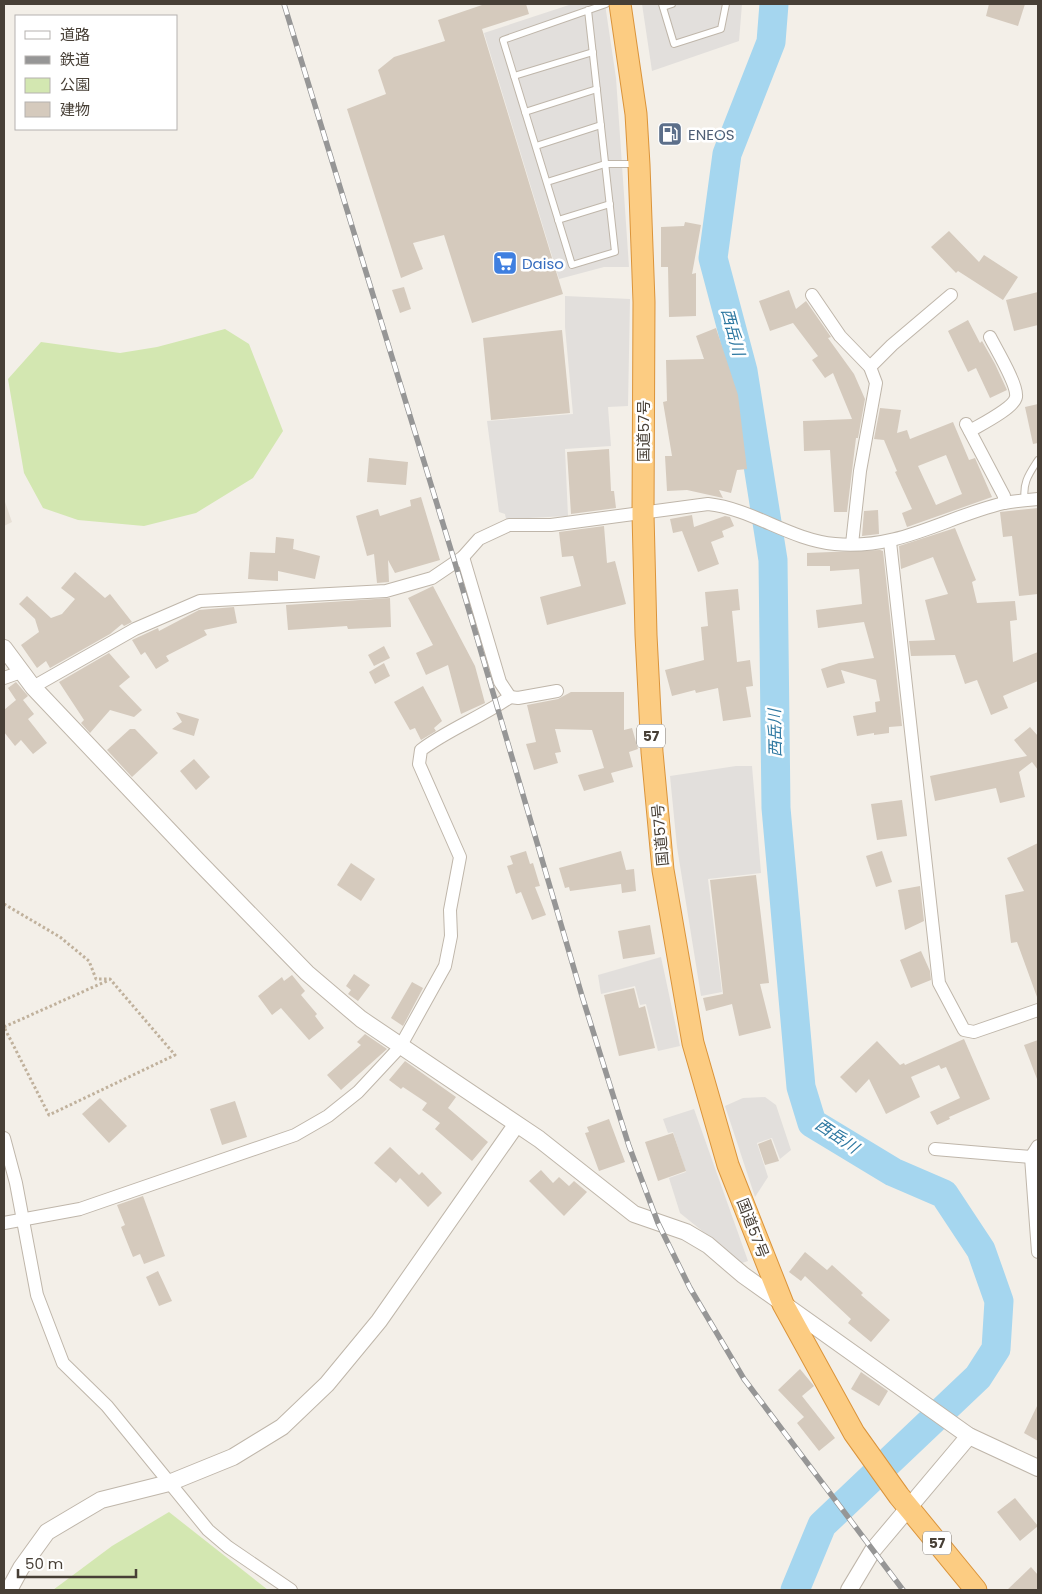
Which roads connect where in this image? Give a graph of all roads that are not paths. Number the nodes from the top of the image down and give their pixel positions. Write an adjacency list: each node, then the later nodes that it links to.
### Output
1 (606, 4): 6 (lane)
2 (620, 4): 14 (highway, 国道57号 / 57)
3 (672, 4): 5 (lane)
4 (726, 4): 5 (lane)
5 (662, 5)
6 (588, 10): 7 (lane); 8 (lane)
7 (593, 52): 8 (lane); 9 (lane)
8 (514, 76): 10 (lane)
9 (597, 89): 10 (lane); 11 (lane)
10 (525, 112): 12 (lane)
11 (601, 125): 12 (lane); 13 (lane)
12 (536, 146): 15 (lane)
13 (605, 164): 14 (lane); 15 (lane); 16 (lane)
14 (638, 165): 25 (highway, 国道57号 / 57)
15 (546, 182): 17 (lane)
16 (610, 204): 17 (lane); 17 (lane)
17 (558, 220)
18 (812, 295): 21 (street)
19 (951, 295): 21 (street)
20 (990, 336): 24 (street)
21 (870, 367): 27 (street)
22 (1038, 460): 23 (lane)
23 (1032, 500): 24 (street)
24 (1004, 503): 26 (street)
25 (643, 514): 27 (street); 28 (street); 44 (highway, 国道57号 / 57)
26 (890, 542): 27 (street); 35 (street)
27 (852, 544)
28 (463, 557): 32 (street); 34 (street)
29 (4, 648): 30 (street)
30 (21, 672): 31 (street); 32 (street)
31 (4, 678)
32 (33, 687): 36 (street)
33 (557, 691): 34 (street)
34 (510, 697): 36 (street)
35 (1038, 1010)
36 (400, 1047): 37 (street); 41 (street)
37 (516, 1125): 44 (street); 47 (street)
38 (4, 1138): 41 (street)
39 (935, 1149): 40 (street)
40 (1035, 1151): 43 (street)
41 (22, 1220): 42 (street); 47 (street)
42 (4, 1223)
43 (1038, 1252)
44 (783, 1304): 45 (street); 48 (highway, 国道57号 / 57)
45 (969, 1436): 46 (street); 48 (street)
46 (1036, 1464)
47 (169, 1483): 49 (street); 50 (street)
48 (903, 1501): 51 (street); 52 (highway, 国道57号 / 57)
49 (9, 1590)
50 (291, 1590)
51 (848, 1590)
52 (976, 1590)

